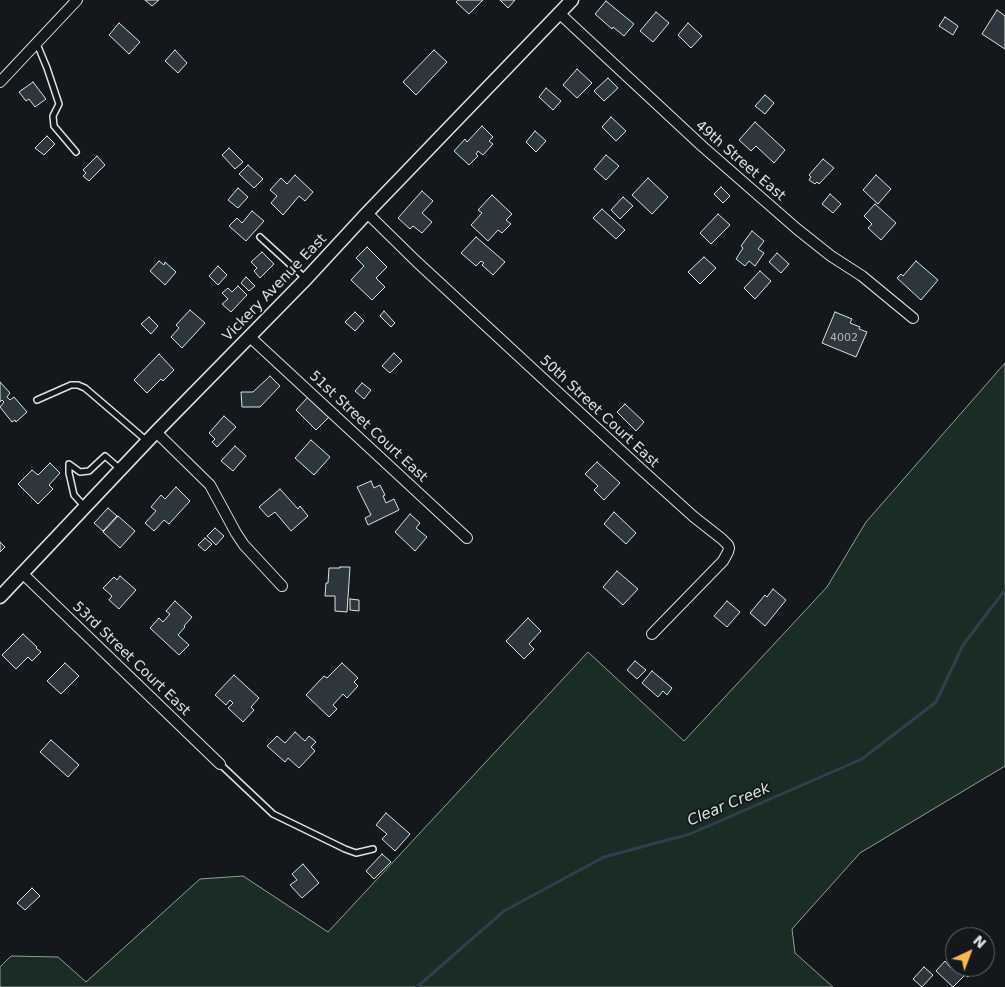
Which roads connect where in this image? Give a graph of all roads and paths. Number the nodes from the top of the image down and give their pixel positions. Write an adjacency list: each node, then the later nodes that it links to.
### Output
1 (77, 0): 4 (street)
2 (572, 0): 3 (street, Vickery Avenue East)
3 (559, 13): 7 (street, Vickery Avenue East); 10 (street, 49th Street East)
4 (37, 43): 5 (street); 6 (lane)
5 (0, 82)
6 (76, 152)
7 (367, 213): 9 (street, Vickery Avenue East); 21 (street, 50th Street Court East)
8 (260, 237): 9 (lane)
9 (306, 279): 11 (street, Vickery Avenue East)
10 (913, 318)
11 (250, 336): 13 (street, Vickery Avenue East); 17 (street, 51st Street Court East)
12 (38, 400): 14 (lane)
13 (156, 432): 14 (street, Vickery Avenue East); 19 (street)
14 (147, 442): 15 (street, Vickery Avenue East)
15 (120, 470): 16 (street, Vickery Avenue East); 16 (lane)
16 (85, 507): 18 (street, Vickery Avenue East)
17 (467, 538)
18 (22, 573): 20 (street, Vickery Avenue East); 22 (street, 53rd Street Court East)
19 (282, 586)
20 (0, 598)
21 (652, 634)
22 (220, 764): 23 (lane)
23 (374, 850)

